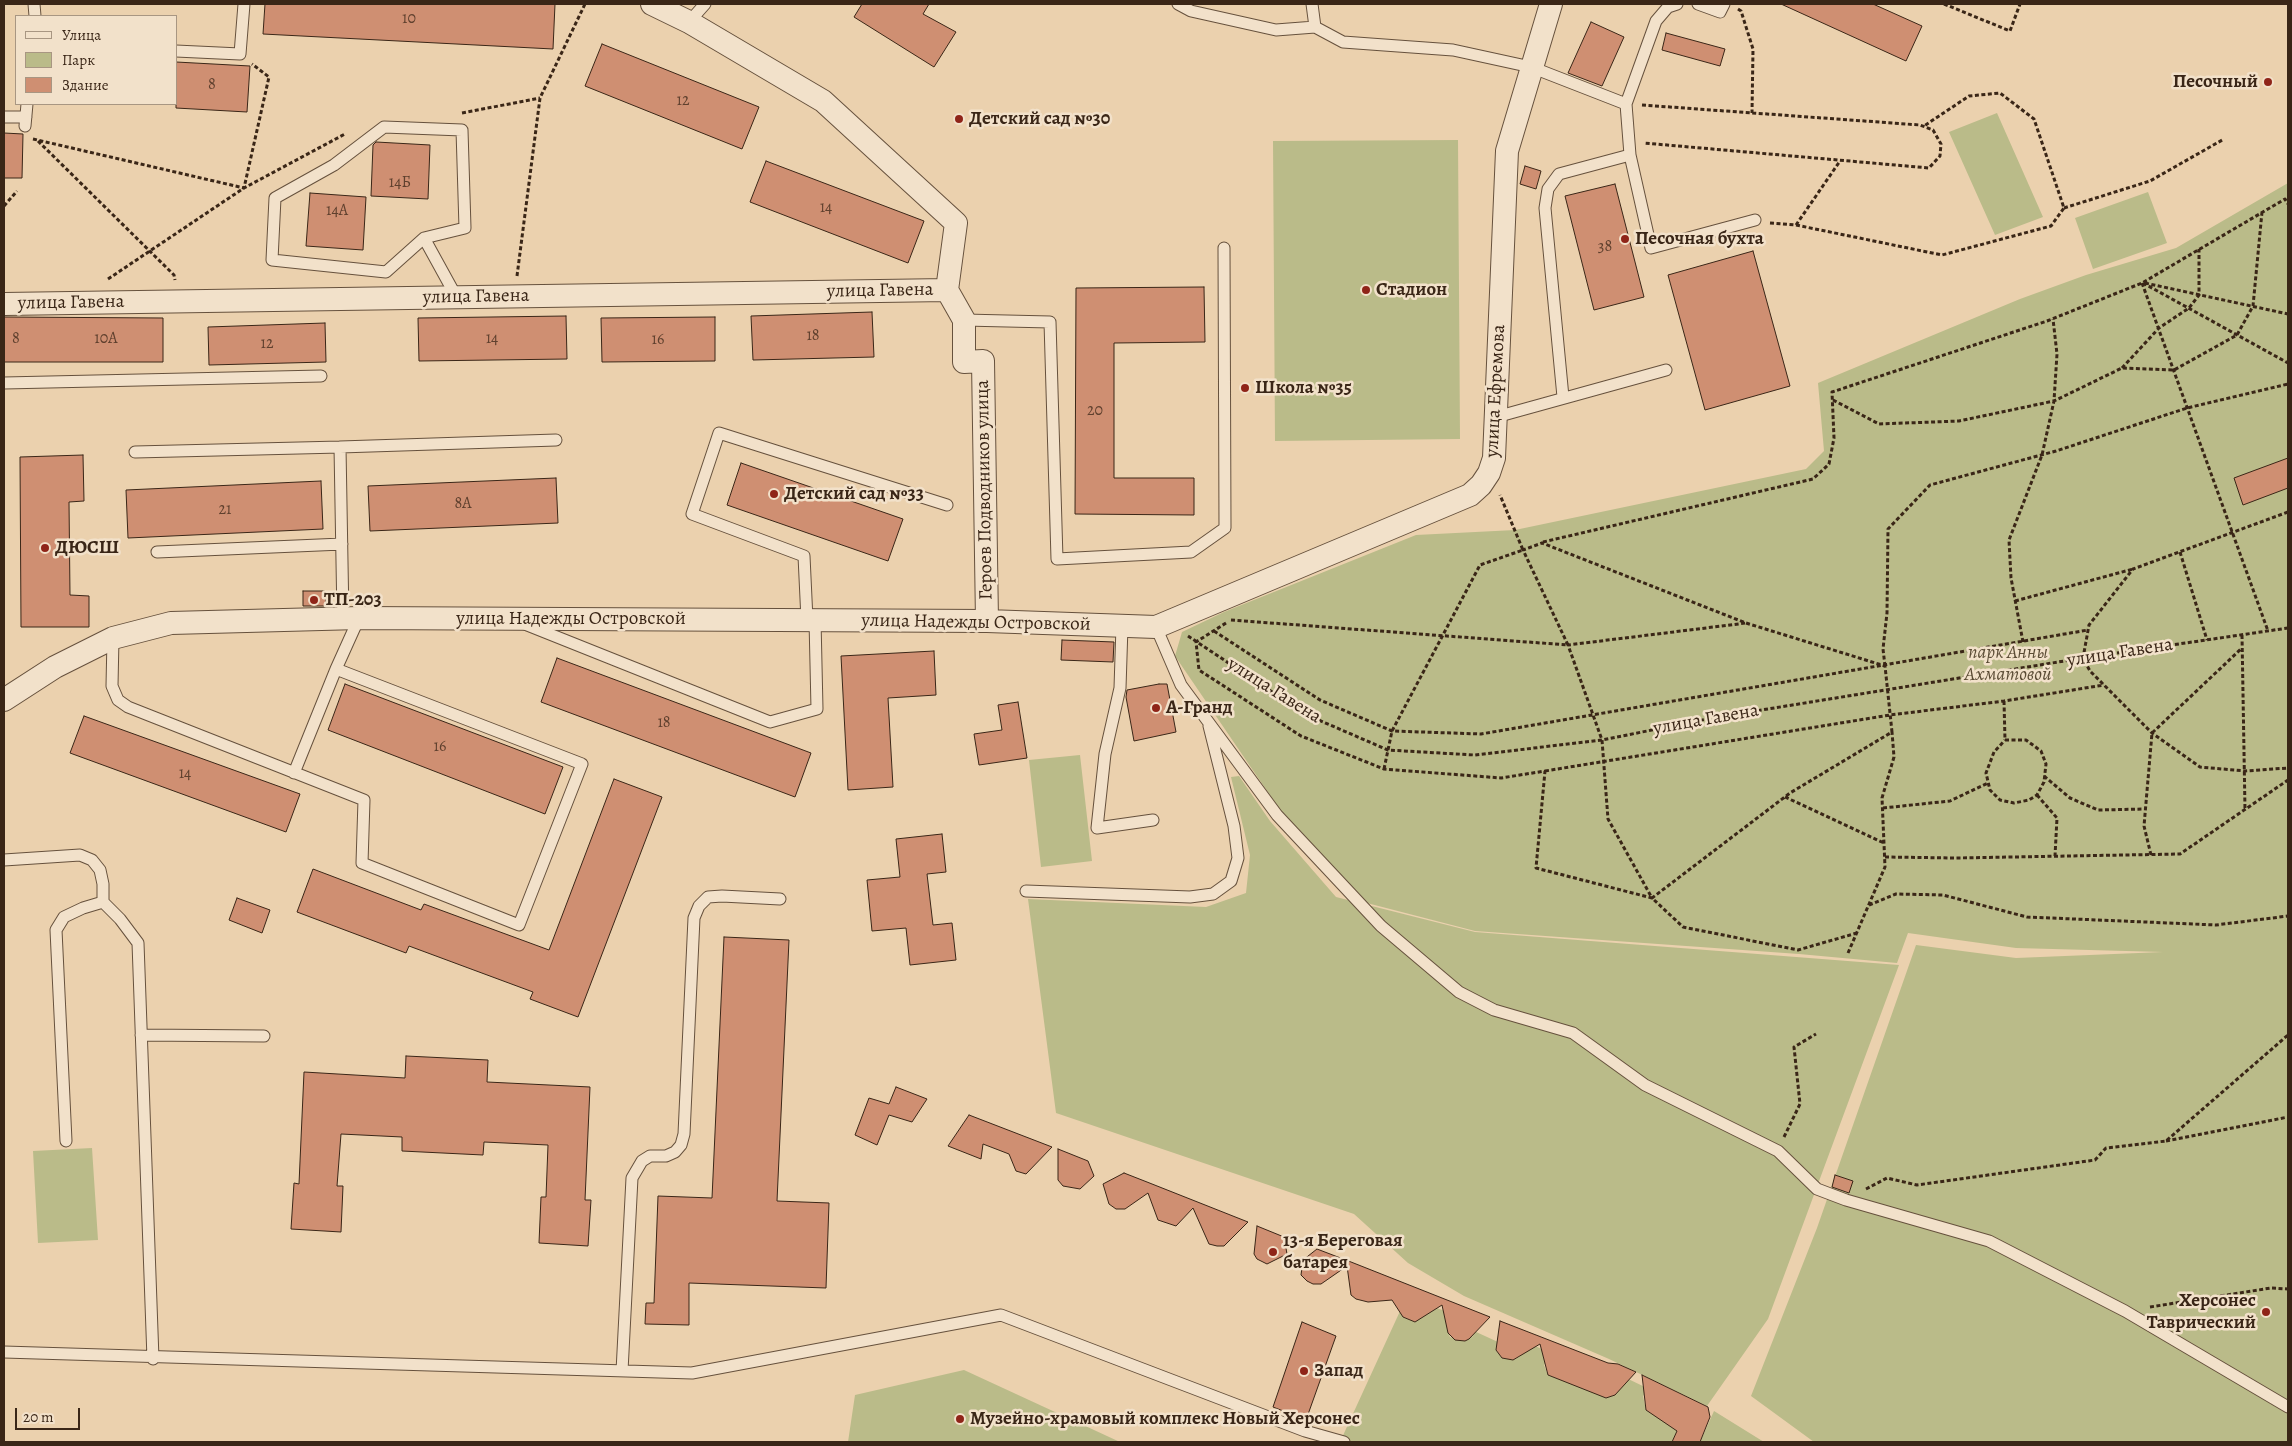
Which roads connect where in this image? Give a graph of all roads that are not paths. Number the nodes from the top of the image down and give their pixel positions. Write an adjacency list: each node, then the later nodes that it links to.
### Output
1 (244, 4): 12 (lane)
2 (652, 4): 10 (street)
3 (705, 4): 10 (lane)
4 (1178, 4): 11 (lane)
5 (1312, 4): 11 (lane)
6 (1550, 4): 13 (street, улица Ефремова)
7 (1677, 4): 14 (lane)
8 (1698, 4): 9 (lane)
9 (1729, 6)
10 (689, 22): 21 (street)
11 (1315, 27): 13 (lane)
12 (178, 51)
13 (1531, 67): 14 (lane); 29 (street, улица Ефремова)
14 (1626, 104): 17 (lane)
15 (27, 105): 16 (lane)
16 (4, 117)
17 (1630, 155): 18 (lane); 28 (lane)
18 (1755, 220)
19 (424, 238): 19 (lane); 22 (lane)
20 (1224, 248): 24 (lane)
21 (947, 290): 22 (street, улица Гавена); 24 (street, Героев Подводников улица)
22 (457, 298): 23 (street, улица Гавена)
23 (4, 304)
24 (964, 320): 39 (street, Героев Подводников улица)
25 (1666, 370): 28 (lane)
26 (321, 376): 27 (lane)
27 (4, 383)
28 (1563, 398): 29 (lane)
29 (1496, 416): 40 (street, улица Ефремова)
30 (556, 440): 31 (lane)
31 (340, 447): 32 (lane); 34 (lane)
32 (135, 452)
33 (947, 505): 38 (lane)
34 (342, 544): 35 (lane); 36 (lane)
35 (157, 552)
36 (351, 618): 37 (street, улица Надежды Островской); 42 (street, улица Надежды Островской); 43 (lane)
37 (512, 619): 38 (street, улица Надежды Островской); 38 (lane)
38 (811, 620): 39 (street, улица Надежды Островской)
39 (987, 621): 41 (street, улица Надежды Островской)
40 (1162, 624): 41 (street, улица Надежды Островской); 45 (lane)
41 (1122, 626): 47 (lane)
42 (113, 638): 44 (street, улица Надежды Островской); 46 (lane)
43 (336, 669): 46 (lane); 46 (lane)
44 (4, 700)
45 (1208, 721): 49 (lane); 58 (lane)
46 (294, 773)
47 (1153, 820)
48 (4, 860): 51 (lane)
49 (1026, 890)
50 (780, 899): 57 (lane)
51 (103, 902): 52 (lane); 54 (lane)
52 (141, 1035): 53 (lane); 56 (lane)
53 (264, 1036)
54 (66, 1141)
55 (4, 1352): 56 (lane)
56 (153, 1359): 57 (lane)
57 (622, 1371): 59 (lane)
58 (2288, 1407)
59 (1344, 1442)

